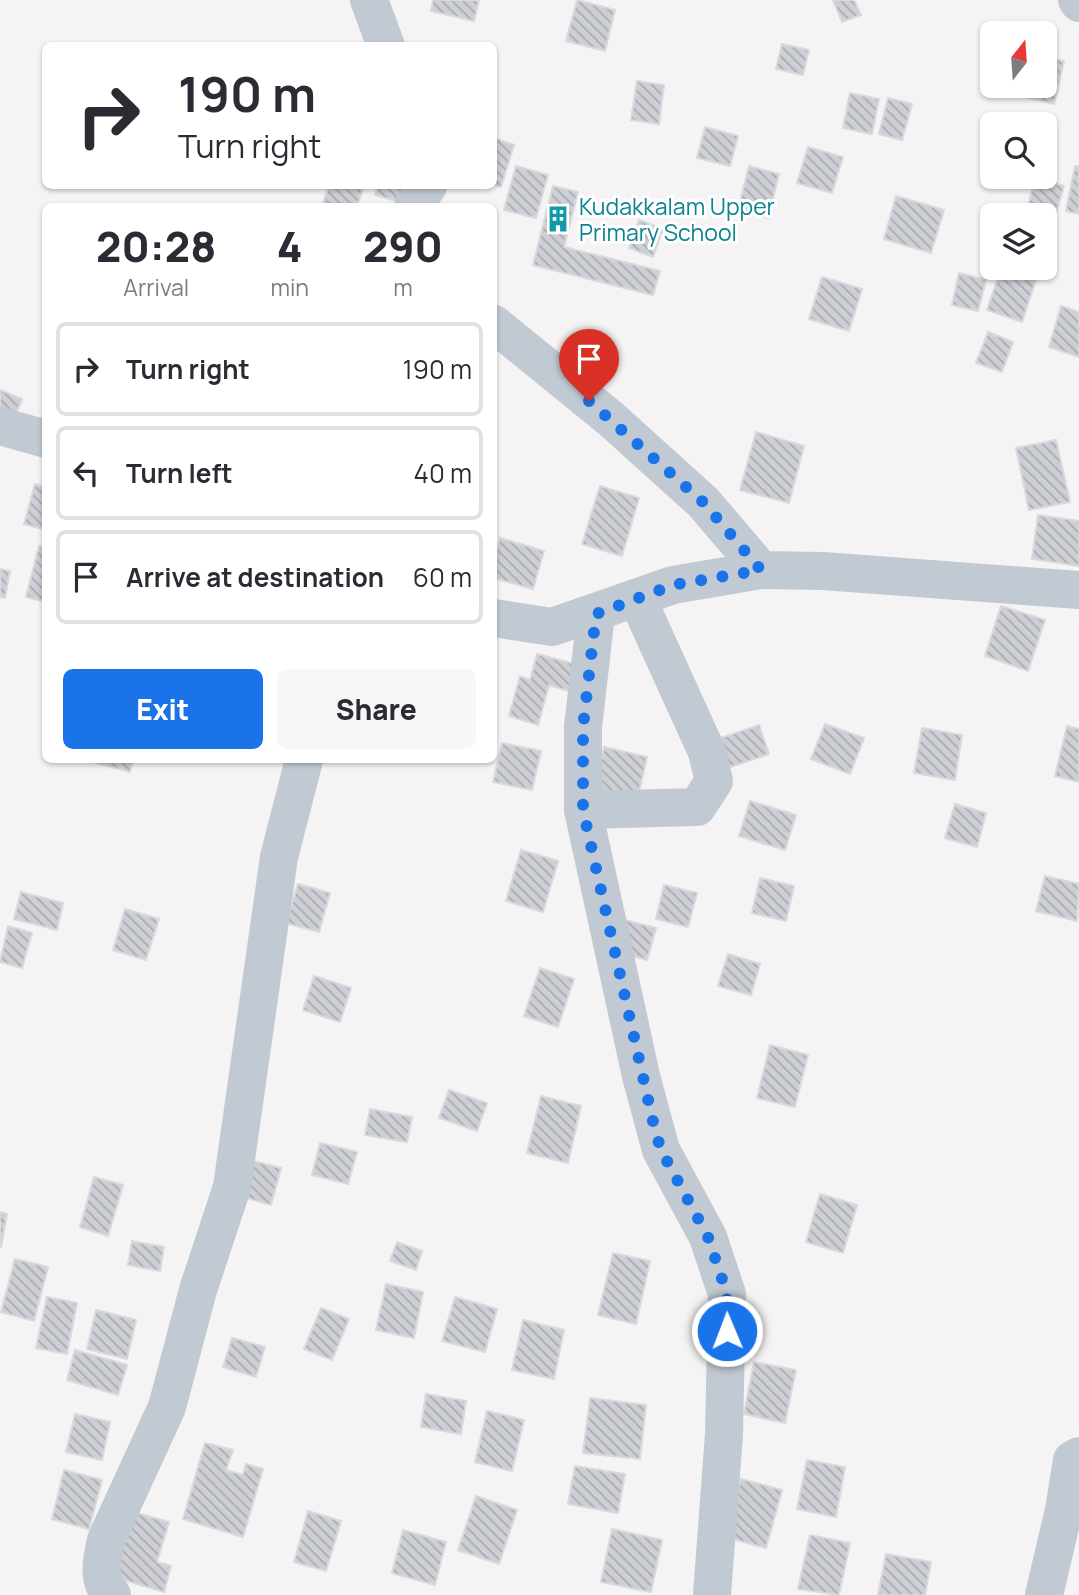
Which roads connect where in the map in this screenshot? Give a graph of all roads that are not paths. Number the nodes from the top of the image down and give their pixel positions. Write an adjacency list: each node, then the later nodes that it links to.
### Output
1 (369, 0): 2 (street)
2 (385, 42)
3 (497, 326): 6 (street)
4 (0, 426): 5 (street)
5 (42, 438)
6 (761, 570): 7 (street); 8 (street)
7 (1079, 590)
8 (637, 598): 9 (street); 12 (street)
9 (596, 614): 10 (street); 12 (street)
10 (497, 618)
11 (303, 763): 14 (street)
12 (583, 810): 15 (street)
13 (1079, 1456): 16 (street)
14 (112, 1595)
15 (712, 1595)
16 (1044, 1595)

